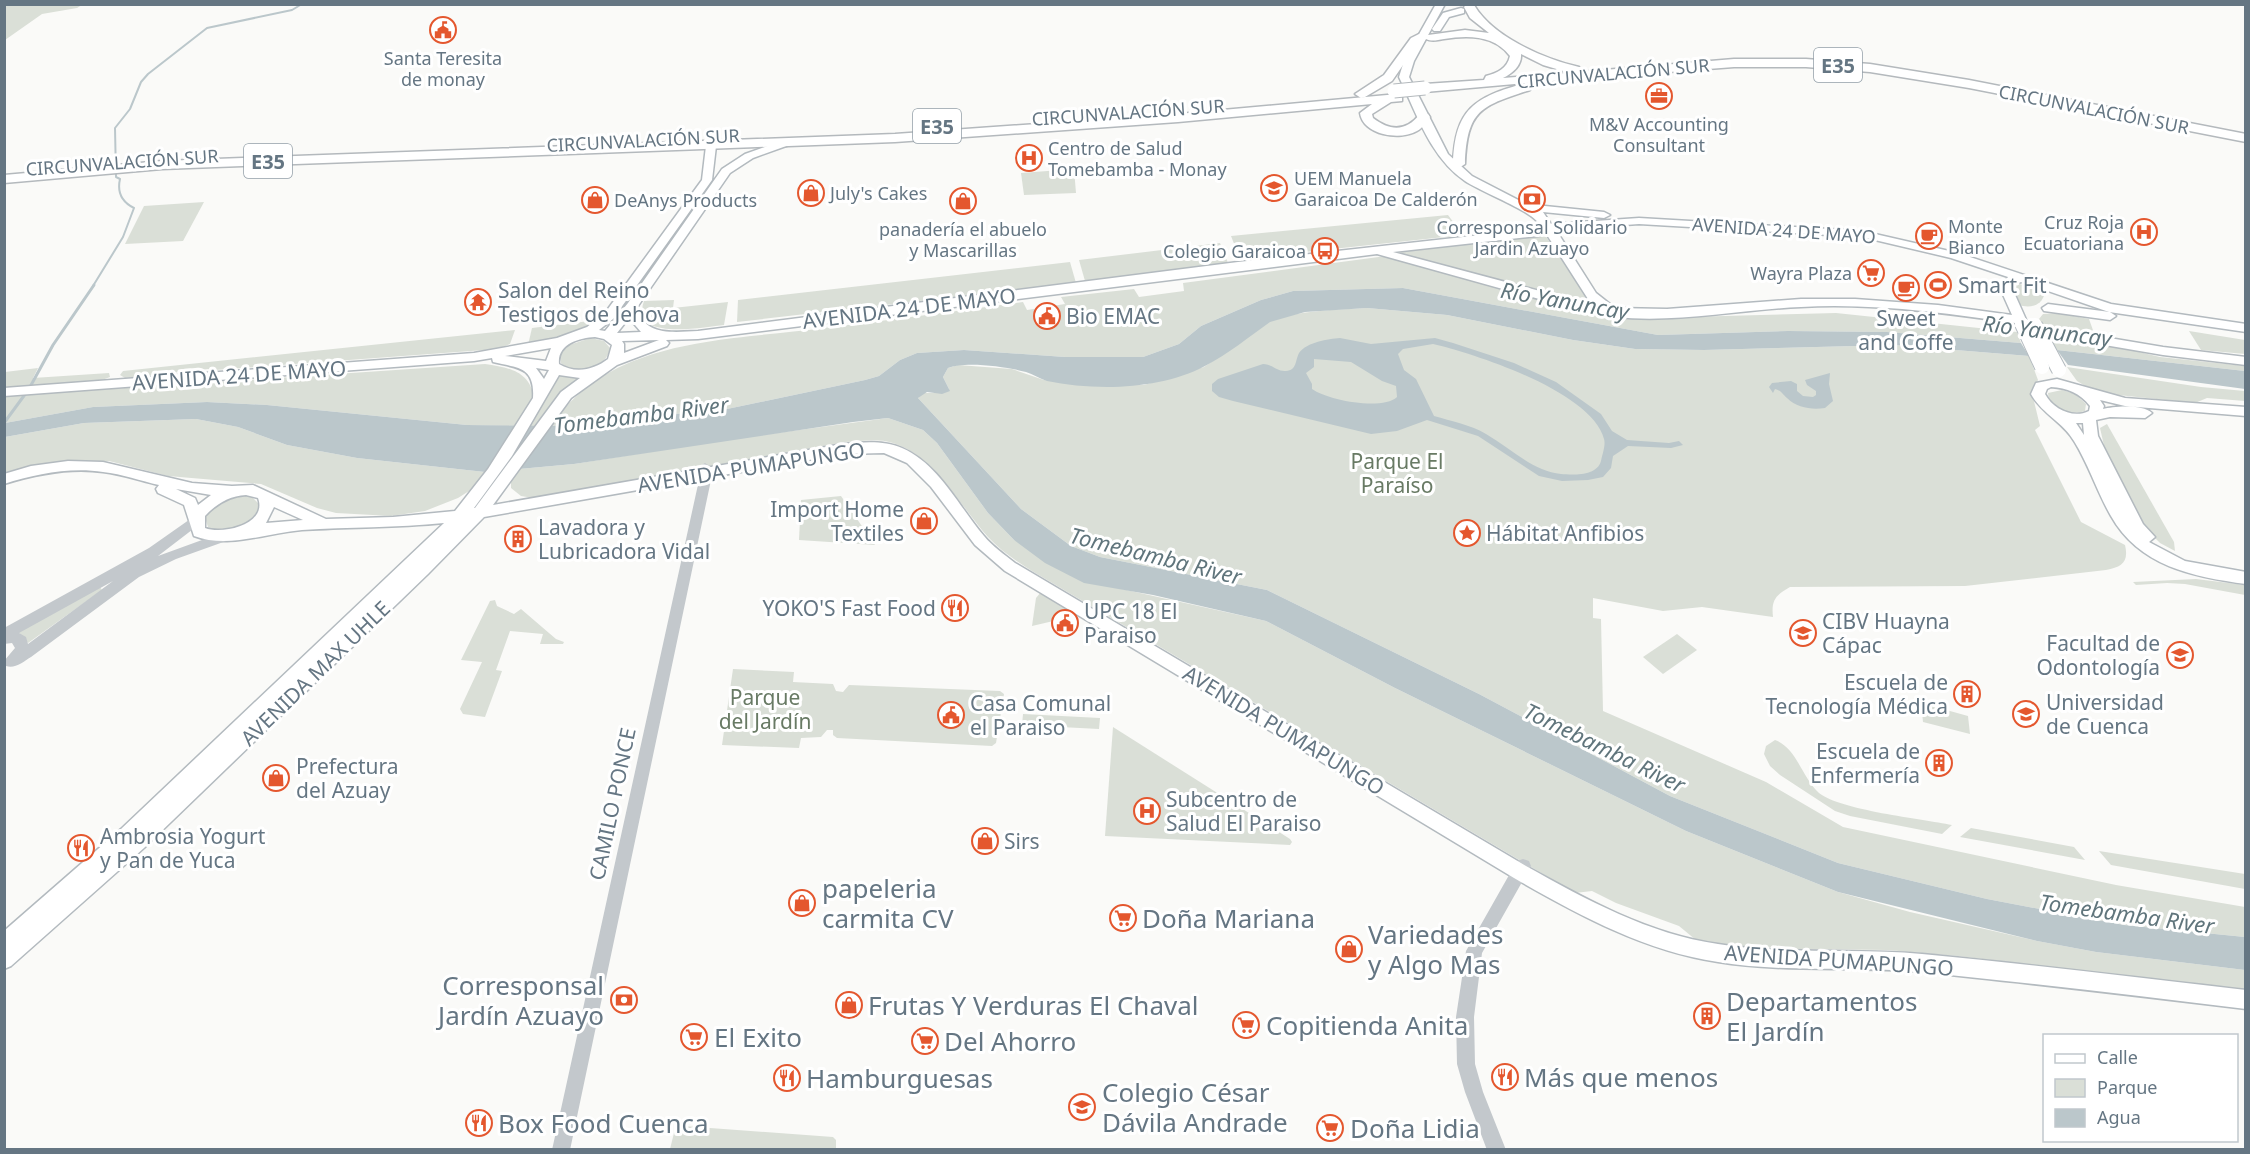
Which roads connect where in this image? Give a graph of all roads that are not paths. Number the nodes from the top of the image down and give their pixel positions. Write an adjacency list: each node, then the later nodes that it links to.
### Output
1 (1441, 4): 2 (main road); 3 (main road)
2 (1467, 8): 3 (main road); 4 (highway)
3 (1427, 37): 5 (highway); 8 (highway); 10 (main road); 15 (main road)
4 (1609, 73): 5 (highway, CIRCUNVALACIÓN SUR / E35); 11 (highway, CIRCUNVALACIÓN SUR / E35)
5 (1474, 84): 7 (highway, CIRCUNVALACIÓN SUR / E35)
6 (1527, 87): 7 (highway, CIRCUNVALACIÓN SUR / E35); 14 (highway, CIRCUNVALACIÓN SUR / E35); 15 (highway)
7 (1426, 92): 9 (highway, CIRCUNVALACIÓN SUR / E35)
8 (1361, 94): 9 (highway, CIRCUNVALACIÓN SUR / E35); 16 (highway, CIRCUNVALACIÓN SUR / E35)
9 (1394, 96): 10 (highway); 12 (highway, CIRCUNVALACIÓN SUR / E35)
10 (1424, 117): 21 (main road)
11 (2246, 138)
12 (785, 143): 13 (highway, CIRCUNVALACIÓN SUR / E35); 18 (main road)
13 (711, 146): 17 (highway, CIRCUNVALACIÓN SUR / E35); 18 (main road)
14 (2246, 146)
15 (1460, 164): 19 (main road)
16 (4, 171)
17 (4, 179)
18 (713, 181): 22 (main road)
19 (1535, 208): 20 (main road); 21 (main road)
20 (1684, 223): 21 (main road, AVENIDA 24 DE MAYO); 23 (main road); 25 (main road, AVENIDA 24 DE MAYO)
21 (1551, 228): 23 (main road); 24 (main road, AVENIDA 24 DE MAYO)
22 (675, 235): 27 (main road); 38 (main road)
23 (1560, 244): 30 (main road)
24 (1370, 250): 30 (main road, AVENIDA 24 DE MAYO); 35 (main road, AVENIDA 24 DE MAYO)
25 (2026, 278): 26 (main road, AVENIDA 24 DE MAYO); 31 (main road)
26 (2042, 284): 29 (main road); 33 (main road, AVENIDA 24 DE MAYO)
27 (632, 306): 37 (main road); 39 (main road)
28 (1753, 308): 30 (main road, AVENIDA 24 DE MAYO); 31 (main road, AVENIDA 24 DE MAYO); 32 (main road, AVENIDA 24 DE MAYO)
29 (2048, 308): 31 (main road); 36 (main road)
30 (1614, 312)
31 (2025, 323): 45 (main road, bridge); 46 (main road, bridge)
32 (1998, 325)
33 (2246, 328)
34 (2056, 333): 42 (main road)
35 (698, 335): 39 (main road, AVENIDA 24 DE MAYO); 43 (main road, AVENIDA 24 DE MAYO)
36 (2246, 335)
37 (609, 336): 38 (main road); 39 (main road, AVENIDA 24 DE MAYO); 43 (main road)
38 (572, 337): 40 (main road, AVENIDA 24 DE MAYO); 44 (main road)
39 (664, 337)
40 (474, 357): 41 (main road, AVENIDA 24 DE MAYO); 47 (main road, AVENIDA 24 DE MAYO)
41 (519, 361): 44 (main road, AVENIDA 24 DE MAYO); 48 (main road)
42 (2246, 361)
43 (607, 365): 44 (main road); 55 (main road, AVENIDA MAX UHLE)
44 (555, 368): 48 (main road, AVENIDA MAX UHLE)
45 (2041, 387): 46 (main road); 50 (main road)
46 (2080, 390): 49 (main road); 51 (main road)
47 (7, 392)
48 (538, 405): 55 (main road, AVENIDA MAX UHLE)
49 (2246, 412)
50 (2060, 415): 51 (main road); 67 (main road)
51 (2090, 417): 52 (main road); 66 (main road)
52 (2246, 422)
53 (705, 469): 59 (main road, AVENIDA PUMAPUNGO); 70 (main road, AVENIDA PUMAPUNGO); 74 (street, CAMILO PONCE)
54 (4, 479): 57 (main road)
55 (493, 485): 59 (main road); 60 (main road, AVENIDA MAX UHLE); 61 (main road, AVENIDA MAX UHLE); 63 (main road)
56 (4, 486): 62 (main road)
57 (233, 491): 58 (main road, AVENIDA PUMAPUNGO); 62 (main road)
58 (264, 495): 64 (main road, AVENIDA PUMAPUNGO); 65 (main road)
59 (521, 506): 60 (main road, AVENIDA PUMAPUNGO)
60 (479, 513): 61 (main road, AVENIDA PUMAPUNGO); 72 (main road, AVENIDA MAX UHLE)
61 (460, 516): 63 (main road, AVENIDA PUMAPUNGO); 71 (main road, AVENIDA MAX UHLE)
62 (196, 520): 65 (main road); 68 (street)
63 (417, 520): 64 (main road, AVENIDA PUMAPUNGO)
64 (329, 523): 65 (main road, AVENIDA PUMAPUNGO)
65 (228, 537): 69 (street)
66 (2246, 569)
67 (2246, 578)
68 (4, 636): 69 (street)
69 (8, 664)
70 (1521, 869): 73 (main road, AVENIDA PUMAPUNGO); 75 (street)
71 (4, 944)
72 (4, 960)
73 (2246, 1000)
74 (561, 1149)
75 (1497, 1149)

